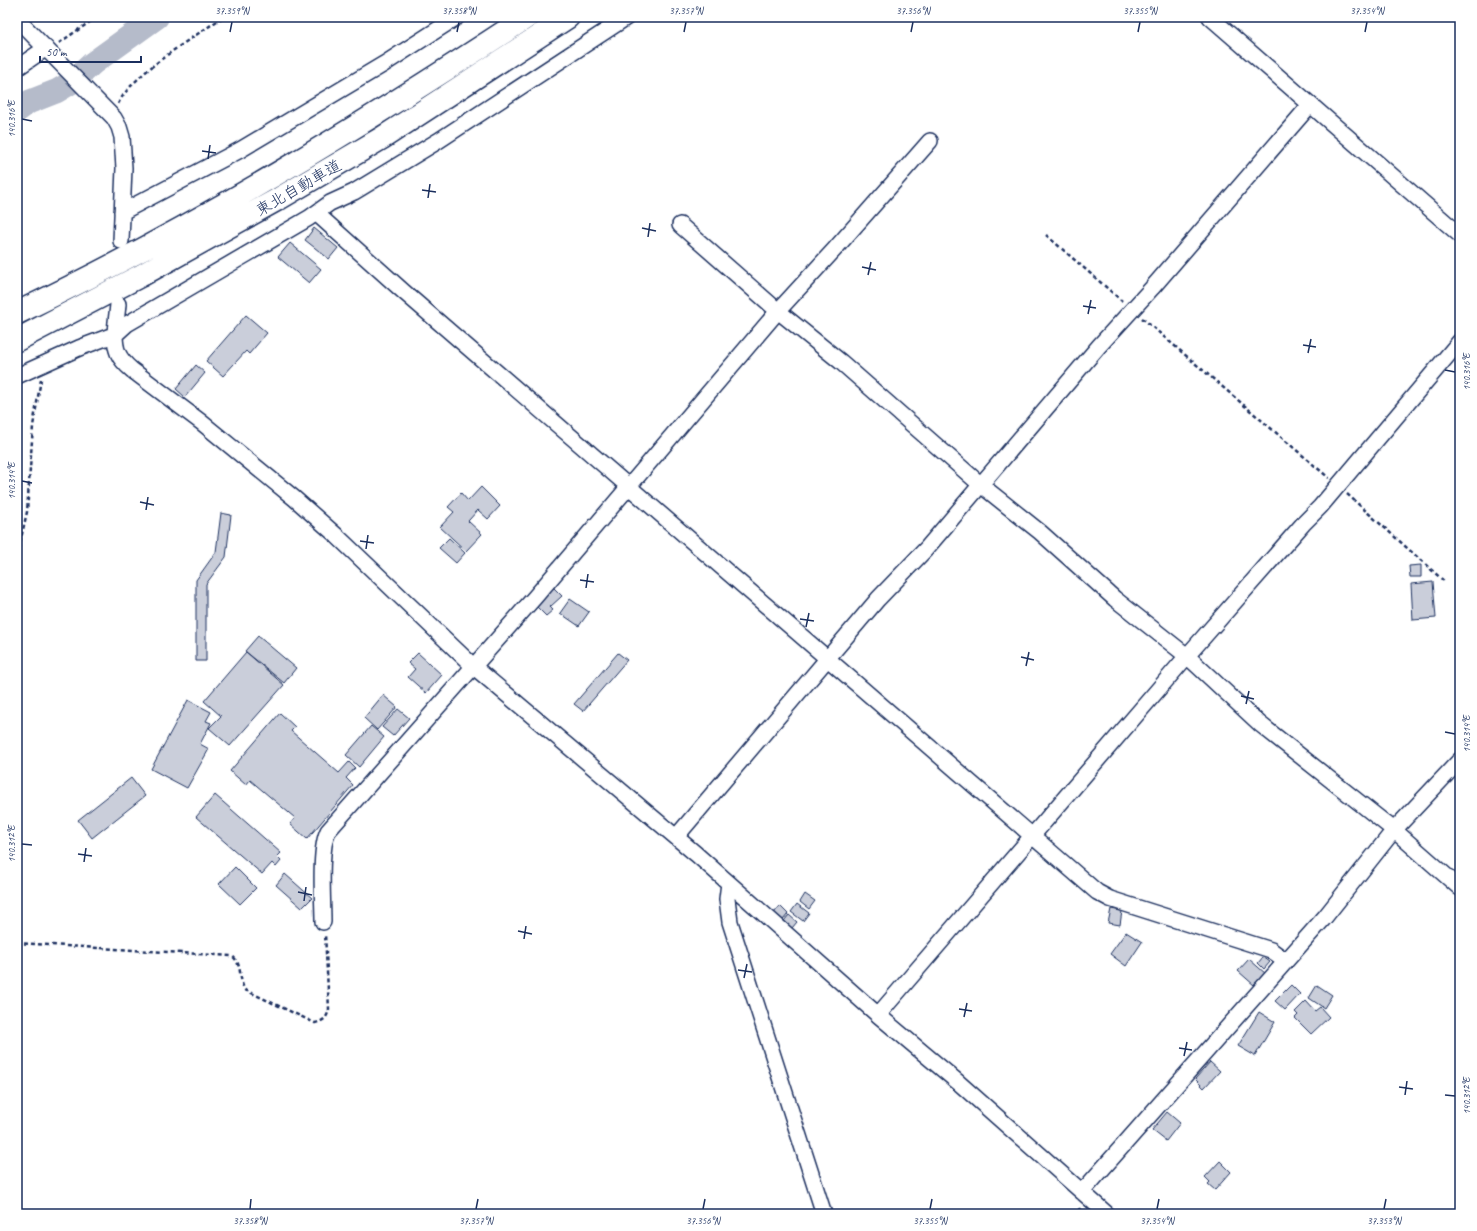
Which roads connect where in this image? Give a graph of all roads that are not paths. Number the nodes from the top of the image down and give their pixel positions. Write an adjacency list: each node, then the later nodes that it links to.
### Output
1 (457, 17): 11 (street)
2 (527, 17): 18 (highway, 東北自動車道)
3 (568, 17): 20 (highway, 東北自動車道)
4 (627, 17): 12 (street)
5 (1210, 17): 9 (street)
6 (17, 19): 7 (street)
7 (48, 50): 8 (street); 11 (street)
8 (17, 68)
9 (1310, 105): 14 (street); 24 (street)
10 (930, 142): 17 (street)
11 (122, 212): 15 (street)
12 (316, 213): 19 (street); 23 (street)
13 (680, 225): 17 (street)
14 (1460, 235)
15 (121, 241)
16 (118, 304): 19 (street)
17 (778, 311): 23 (street); 24 (street)
18 (17, 313)
19 (116, 334): 22 (street); 27 (street)
20 (17, 340)
21 (1460, 341): 25 (street)
22 (17, 376)
23 (629, 485): 26 (street); 27 (street)
24 (981, 485): 25 (street); 26 (street)
25 (1187, 656): 29 (street); 30 (street)
26 (828, 658): 30 (street); 31 (street)
27 (473, 666): 31 (street); 34 (street)
28 (1460, 760): 29 (street)
29 (1394, 830): 33 (street); 35 (street)
30 (1032, 836): 35 (street); 36 (street)
31 (676, 837): 32 (street)
32 (729, 883): 36 (street); 38 (street)
33 (1460, 888)
34 (323, 922)
35 (1286, 961): 37 (street)
36 (878, 1015): 37 (street)
37 (1082, 1192): 39 (street)
38 (824, 1214)
39 (1107, 1214)

